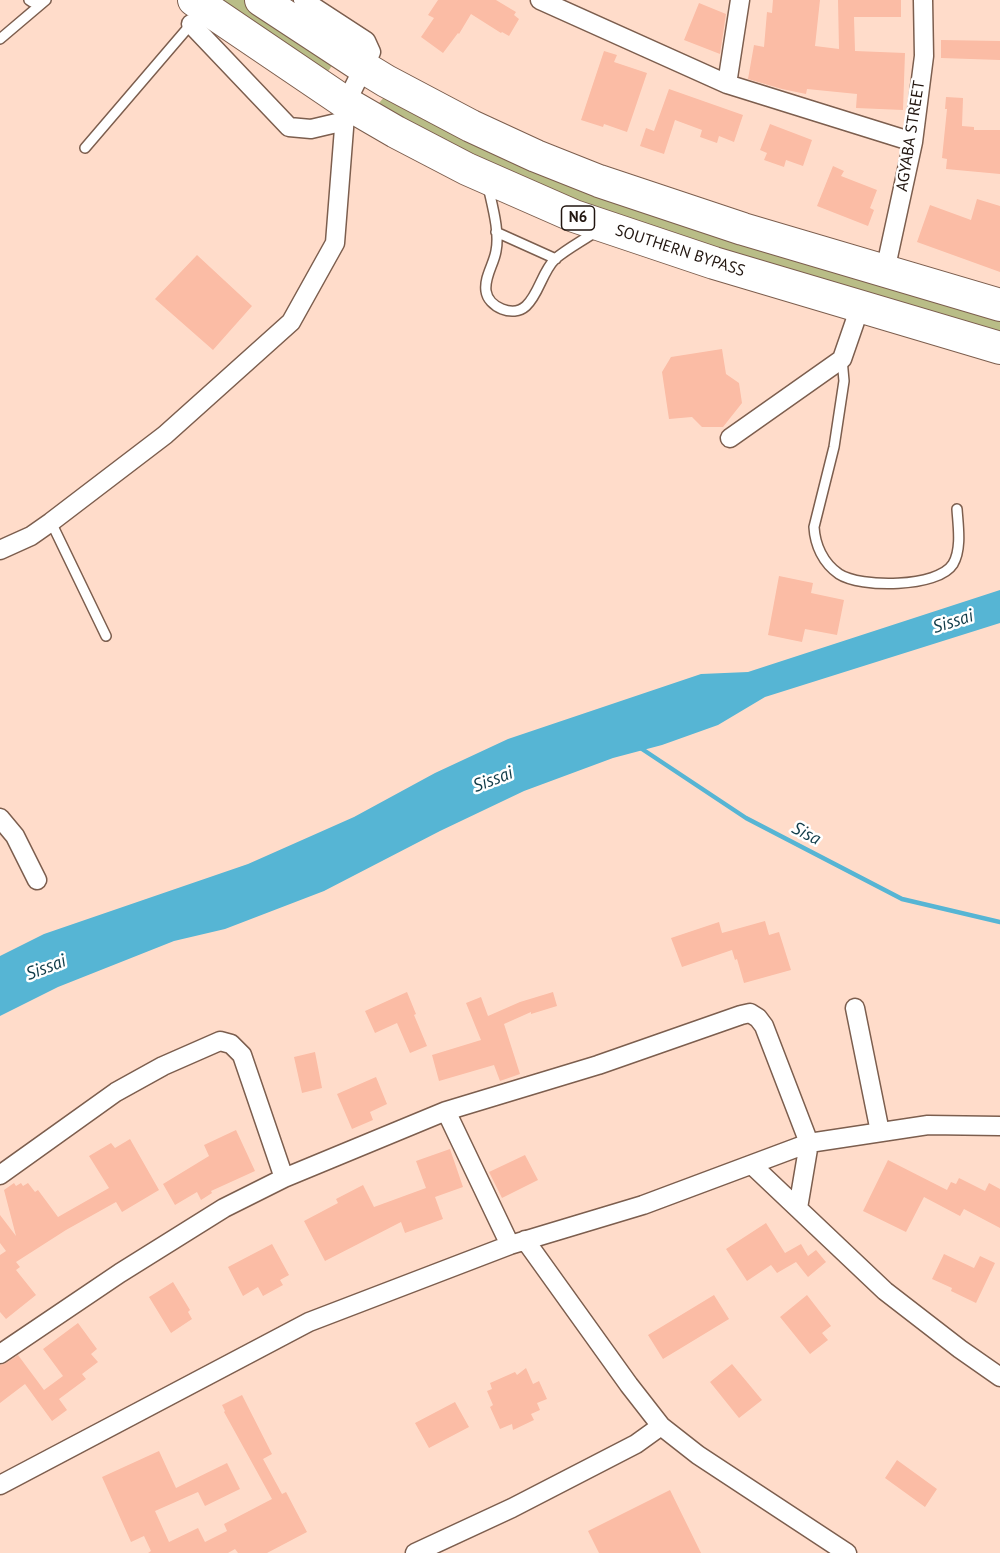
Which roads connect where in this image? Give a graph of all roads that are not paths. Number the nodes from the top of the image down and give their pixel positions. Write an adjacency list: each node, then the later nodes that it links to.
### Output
1 (29, 0): 2 (lane)
2 (35, 0)
3 (46, 0): 10 (lane)
4 (261, 0): 11 (highway)
5 (303, 0): 11 (street)
6 (540, 0): 12 (street)
7 (740, 0): 12 (street)
8 (923, 0): 14 (street, AGYABA STREET)
9 (197, 11): 13 (highway, SOUTHERN BYPASS / N6); 13 (street); 15 (lane)
10 (0, 39)
11 (363, 67): 13 (street); 20 (highway)
12 (727, 84): 14 (street)
13 (346, 112): 16 (highway, SOUTHERN BYPASS / N6); 27 (street)
14 (913, 142): 20 (street, AGYABA STREET)
15 (85, 148)
16 (487, 178): 17 (highway, SOUTHERN BYPASS / N6); 18 (lane)
17 (604, 226): 19 (lane); 22 (highway, SOUTHERN BYPASS / N6)
18 (496, 232): 19 (lane); 19 (lane)
19 (556, 259)
20 (885, 271): 21 (highway)
21 (1000, 305)
22 (860, 307): 23 (highway, SOUTHERN BYPASS / N6); 24 (street)
23 (1000, 348)
24 (842, 359): 25 (street); 26 (lane)
25 (730, 438)
26 (957, 508)
27 (51, 522): 28 (street); 29 (lane)
28 (0, 550)
29 (106, 636)
30 (0, 818): 31 (street)
31 (37, 880)
32 (855, 1008): 35 (street)
33 (446, 1111): 36 (street); 39 (street); 41 (street)
34 (1000, 1126): 35 (street)
35 (880, 1132): 36 (street)
36 (809, 1143): 37 (street); 40 (street)
37 (752, 1165): 40 (street); 41 (street)
38 (0, 1175): 39 (street)
39 (284, 1178): 42 (street)
40 (798, 1208): 43 (street)
41 (517, 1243): 44 (street); 45 (street)
42 (0, 1354)
43 (1000, 1377)
44 (661, 1426): 46 (street); 47 (street)
45 (0, 1485)
46 (415, 1553)
47 (848, 1553)

